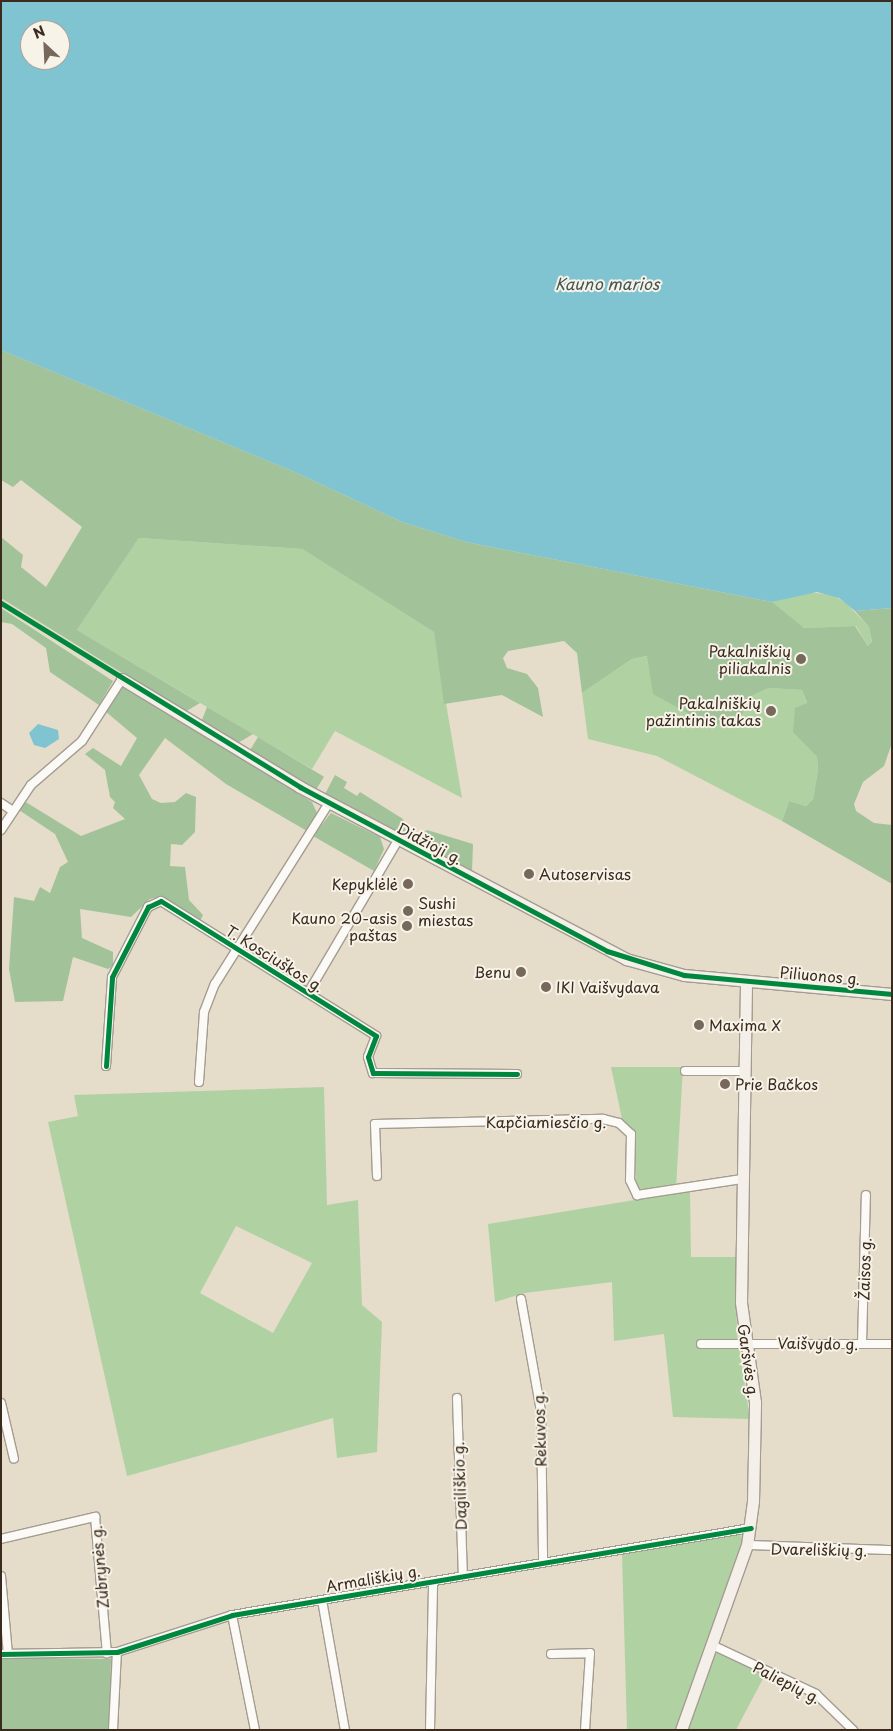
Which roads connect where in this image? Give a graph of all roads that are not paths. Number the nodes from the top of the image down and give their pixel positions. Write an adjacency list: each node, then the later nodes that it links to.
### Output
1 (122, 679): 3 (main road, Didžioji g.); 4 (street)
2 (1, 803): 4 (street)
3 (329, 803): 6 (main road, Didžioji g.); 7 (street)
4 (13, 811): 5 (street)
5 (1, 830)
6 (398, 840): 8 (main road, Didžioji g.); 9 (street)
7 (236, 948): 9 (street, T. Kosciuškos g.); 11 (street, T. Kosciuškos g.); 15 (street)
8 (746, 981): 10 (main road, Piliuonos g.); 12 (main road, Garšvės g.)
9 (308, 993): 14 (street, T. Kosciuškos g.)
10 (892, 994)
11 (106, 1066)
12 (744, 1070): 13 (street); 17 (main road, Garšvės g.)
13 (684, 1071)
14 (517, 1074)
15 (199, 1082)
16 (377, 1176): 17 (street, Kapčiamiesčio g.)
17 (742, 1179): 20 (main road, Garšvės g.)
18 (866, 1195): 22 (street, Žaisos g.)
19 (521, 1299): 31 (street, Rekuvos g.)
20 (744, 1341): 21 (street, Vaišvydo g.); 22 (street, Vaišvydo g.); 27 (main road, Garšvės g.)
21 (701, 1344)
22 (862, 1344): 23 (street, Vaišvydo g.)
23 (892, 1344)
24 (457, 1398): 32 (street, Dagiliškio g.)
25 (1, 1403): 26 (street)
26 (14, 1459)
27 (751, 1528): 29 (main road, Garšvės g.); 31 (street, Armališkių g.)
28 (1, 1538): 39 (street, Zubrynės g.)
29 (748, 1546): 30 (street, Dvareliškių g.); 37 (main road, Garšvės g.)
30 (892, 1550)
31 (543, 1561): 32 (street, Armališkių g.)
32 (463, 1575): 34 (street, Armališkių g.)
33 (1, 1576): 40 (street)
34 (433, 1580): 35 (street, Armališkių g.); 45 (street)
35 (322, 1600): 36 (street, Armališkių g.); 44 (street)
36 (232, 1615): 38 (street, Armališkių g.); 43 (street)
37 (712, 1646): 47 (main road, Garšvės g.); 48 (street, Paliepių g.)
38 (117, 1652): 39 (street, Armališkių g.); 42 (street)
39 (107, 1653): 40 (street, Armališkių g.)
40 (5, 1654)
41 (551, 1654): 46 (street)
42 (113, 1730)
43 (255, 1730)
44 (344, 1730)
45 (430, 1730)
46 (584, 1730)
47 (681, 1730)
48 (853, 1730)

